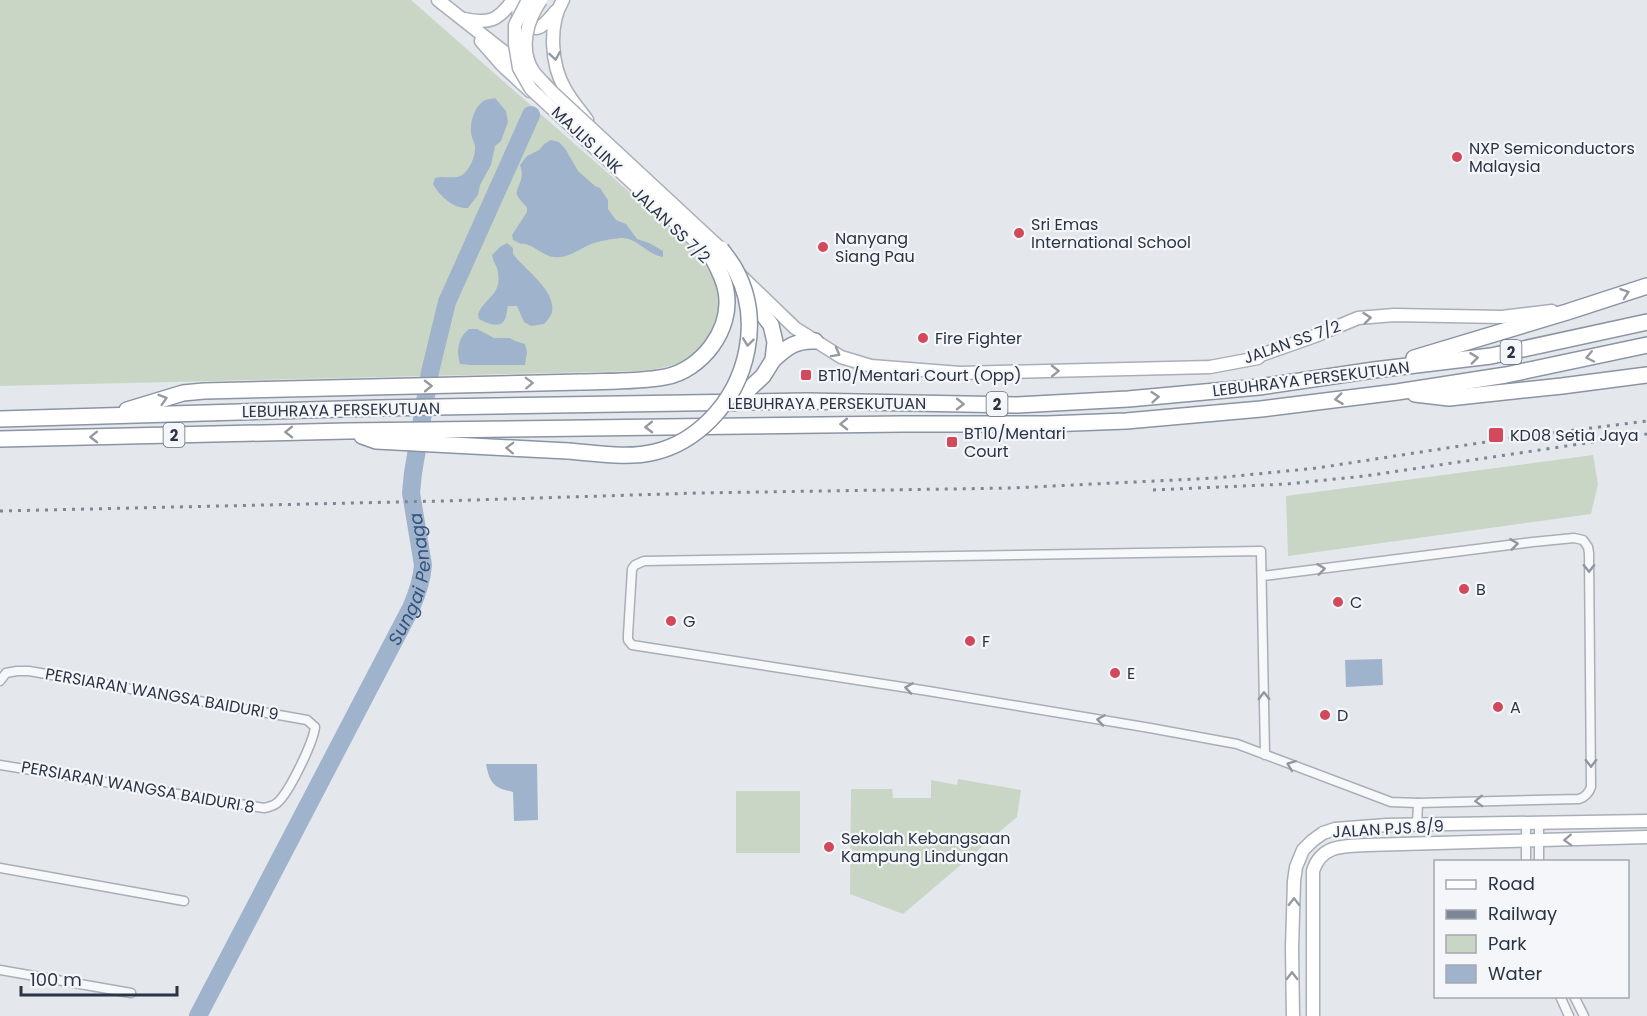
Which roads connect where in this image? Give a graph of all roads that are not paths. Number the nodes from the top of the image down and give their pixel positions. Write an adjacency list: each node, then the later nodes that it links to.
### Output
1 (438, 0): 7 (street, JALAN SS 7/2)
2 (513, 0): 7 (street)
3 (519, 0): 6 (street)
4 (528, 0): 9 (street, MAJLIS LINK, bridge)
5 (541, 0): 9 (street, MAJLIS LINK, bridge)
6 (559, 5): 8 (street, one-way to 8)
7 (460, 18): 8 (street, JALAN SS 7/2); 12 (street, JALAN SS 7/2)
8 (602, 142): 14 (street, JALAN SS 7/2)
9 (716, 253): 21 (highway, one-way to 9, bridge); 23 (highway, one-way to 23, bridge)
10 (1647, 286): 11 (highway, one-way to 10)
11 (1604, 300): 14 (street, JALAN SS 7/2, one-way to 11); 17 (highway)
12 (755, 304): 16 (highway)
13 (1647, 322): 17 (highway, LEBUHRAYA PERSEKUTUAN / 2, one-way to 13)
14 (816, 341): 16 (highway)
15 (1647, 345): 19 (highway, LEBUHRAYA PERSEKUTUAN / 2, one-way to 19)
16 (773, 360): 20 (highway)
17 (1374, 370): 20 (highway, LEBUHRAYA PERSEKUTUAN / 2, one-way to 17)
18 (1647, 375): 19 (highway)
19 (1397, 392): 23 (highway, LEBUHRAYA PERSEKUTUAN / 2, one-way to 23)
20 (734, 403): 21 (highway, LEBUHRAYA PERSEKUTUAN / 2)
21 (107, 417): 22 (highway, LEBUHRAYA PERSEKUTUAN / 2)
22 (0, 419)
23 (347, 430): 24 (highway, LEBUHRAYA PERSEKUTUAN / 2, one-way to 24)
24 (0, 439)
25 (1263, 576): 27 (street, one-way to 25); 27 (street, one-way to 25); 29 (street, one-way to 29)
26 (3, 677): 30 (street, PERSIARAN WANGSA BAIDURI 9)
27 (1265, 755): 29 (street, one-way to 27)
28 (0, 765): 30 (street, PERSIARAN WANGSA BAIDURI 8)
29 (1418, 803): 34 (street)
30 (275, 805)
31 (1647, 821): 32 (street, JALAN PJS 8/9)
32 (1539, 823): 33 (street, JALAN PJS 8/9); 37 (street)
33 (1526, 824): 34 (street, JALAN PJS 8/9); 36 (street)
34 (1417, 825): 39 (street, JALAN PJS 8/9)
35 (1647, 837): 37 (street, JALAN PJS 8/9, one-way to 37)
36 (1526, 841): 37 (street, JALAN PJS 8/9); 38 (street, JALAN PJS 8/9); 40 (street)
37 (1539, 841): 41 (street)
38 (1320, 856): 39 (street); 49 (street, JALAN PJS 8/9)
39 (1299, 857): 48 (street, one-way to 39)
40 (1526, 860)
41 (1539, 860)
42 (0, 868): 43 (street)
43 (184, 901)
44 (0, 970): 45 (street)
45 (131, 993)
46 (1561, 998): 50 (street)
47 (1575, 998): 51 (street)
48 (1293, 1010): 49 (street)
49 (1313, 1010)
50 (1569, 1016)
51 (1584, 1016)

